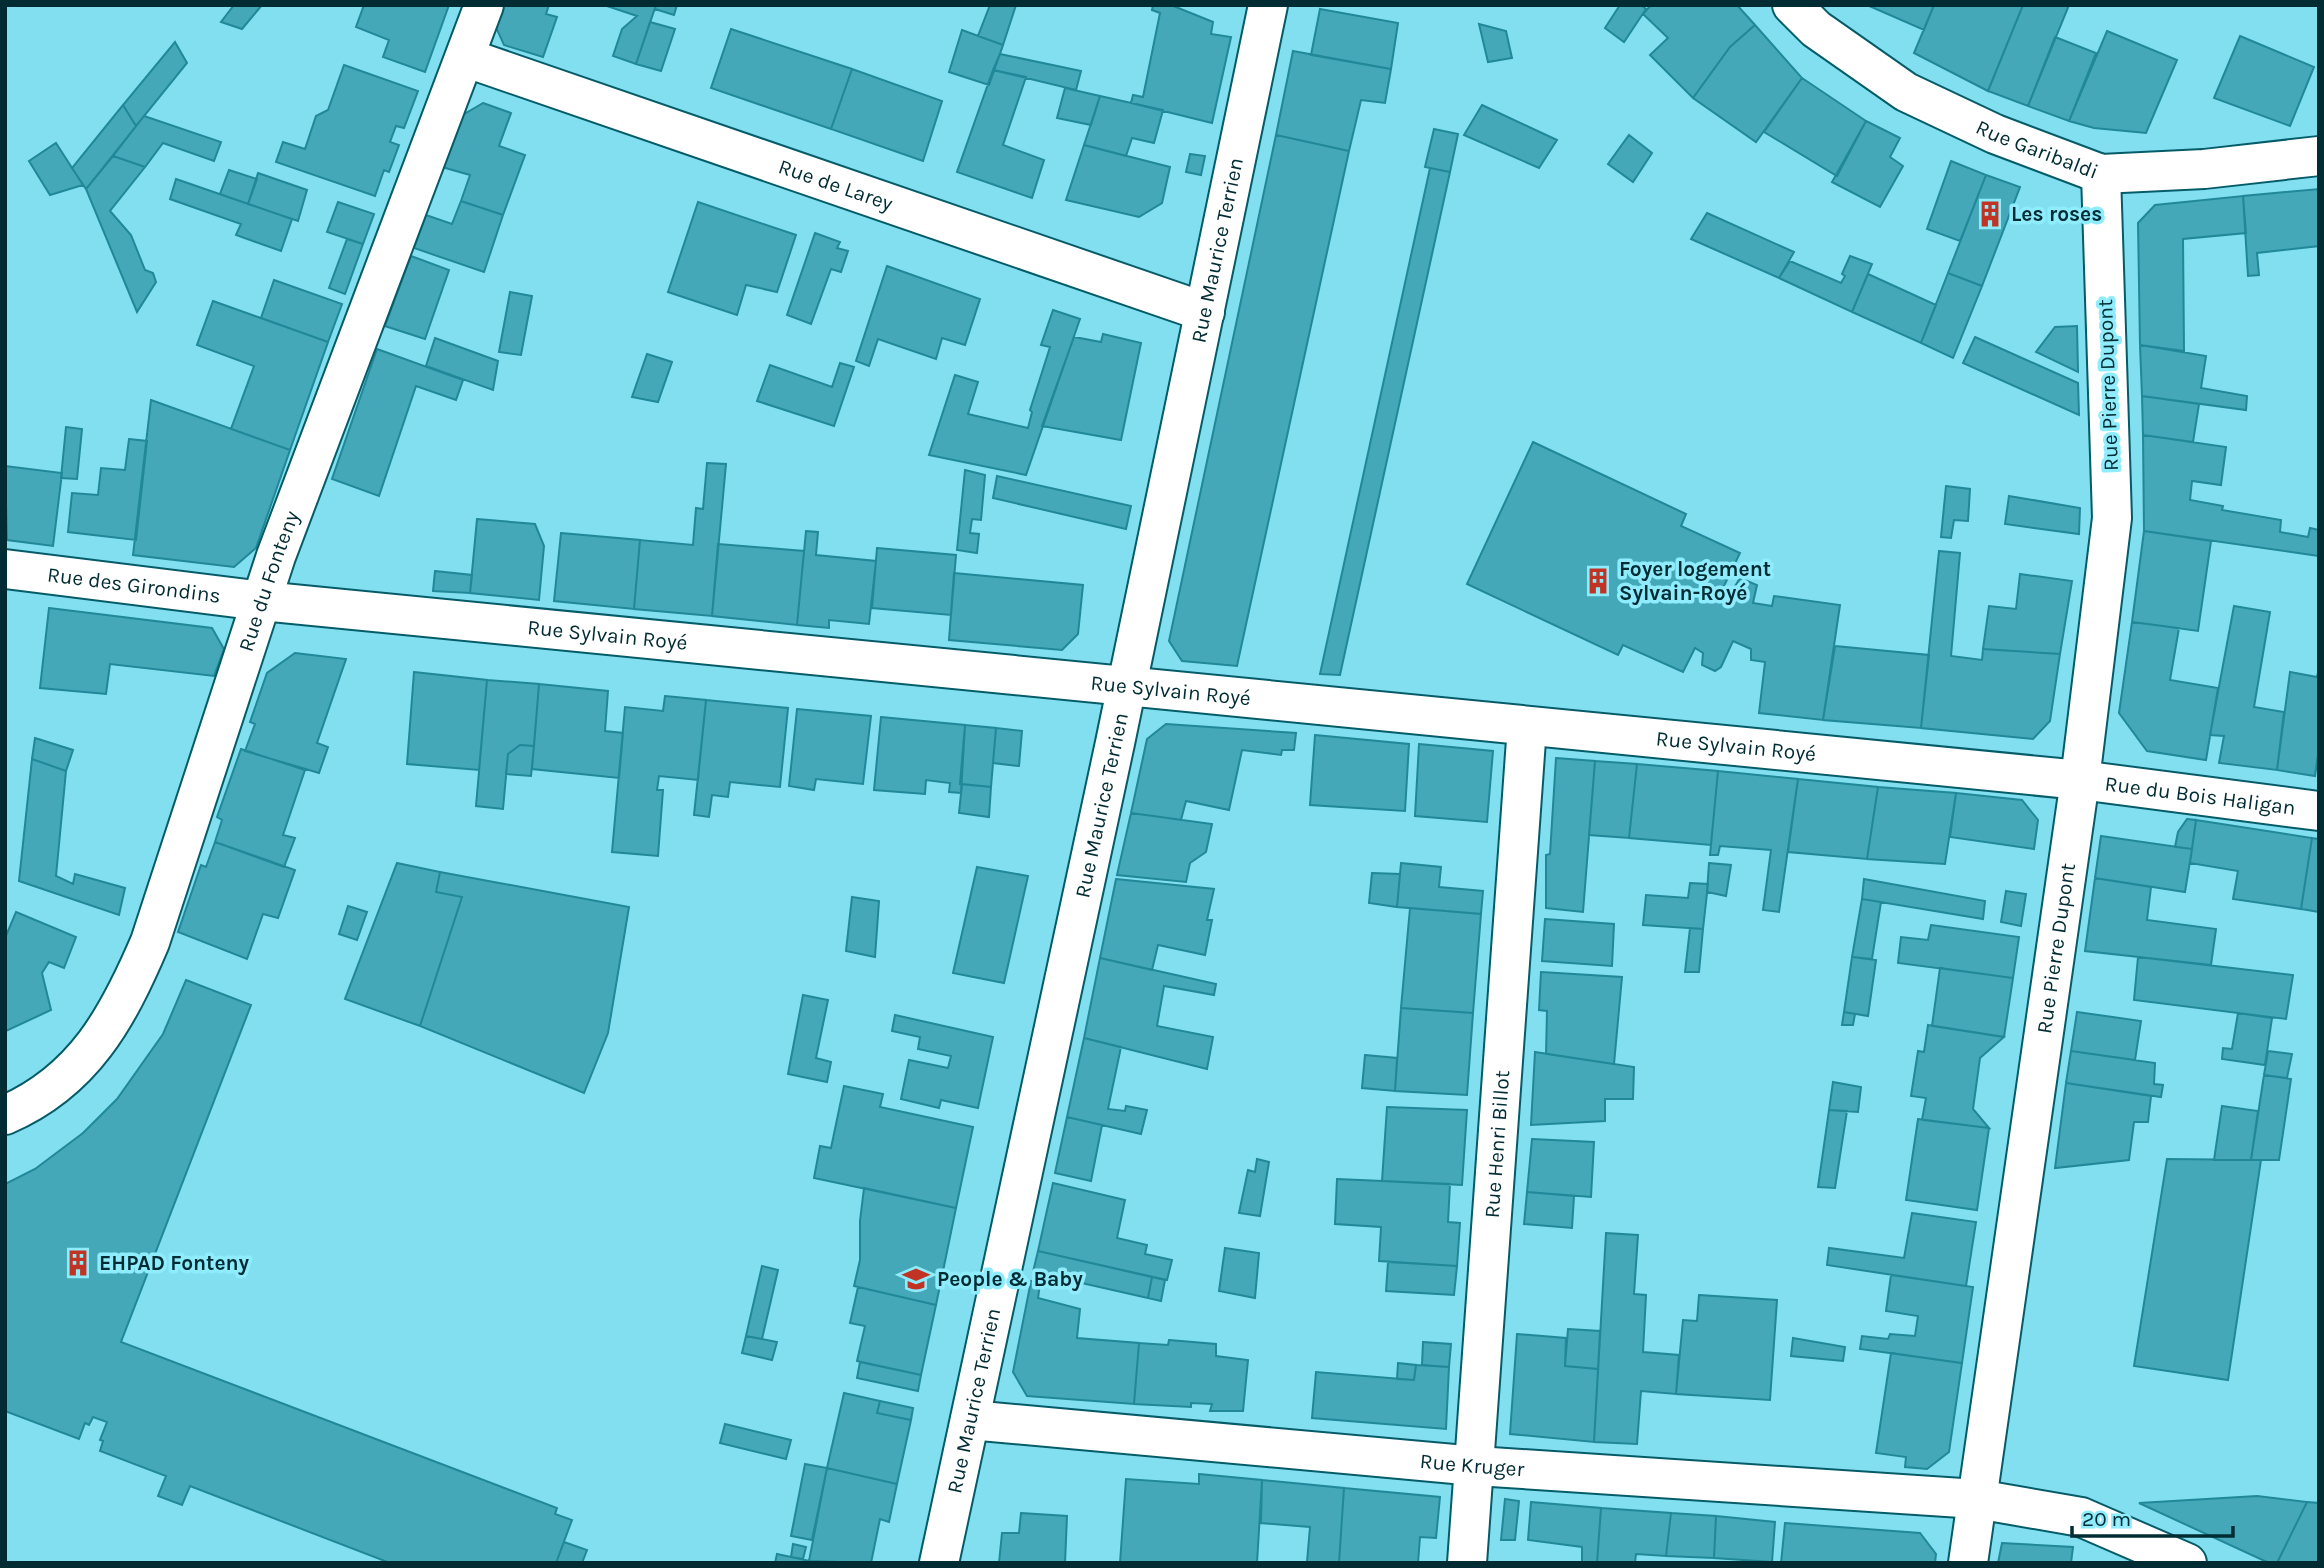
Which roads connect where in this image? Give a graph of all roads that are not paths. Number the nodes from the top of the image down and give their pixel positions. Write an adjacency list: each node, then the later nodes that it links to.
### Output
1 (484, 5): 4 (street, Rue du Fonteny)
2 (1268, 5): 7 (street, Rue Maurice Terrien)
3 (1792, 5): 6 (street, Rue Garibaldi)
4 (467, 58): 7 (street, Rue de Larey); 9 (street, Rue du Fonteny)
5 (2319, 156): 6 (street, Rue Garibaldi)
6 (2101, 174): 12 (street, Rue Pierre Dupont)
7 (1205, 312): 10 (street, Rue Maurice Terrien)
8 (5, 569): 9 (street, Rue des Girondins)
9 (262, 601): 10 (street, Rue Sylvain Royé); 14 (street, Rue du Fonteny)
10 (1126, 684): 11 (street, Rue Sylvain Royé); 15 (street, Rue Maurice Terrien)
11 (1527, 726): 12 (street, Rue Sylvain Royé); 16 (street, Rue Henri Billot)
12 (2080, 780): 13 (street, Rue du Bois Haligan); 17 (street, Rue Pierre Dupont)
13 (2319, 811)
14 (5, 1115)
15 (970, 1420): 16 (street, Rue Kruger); 18 (street, Rue Maurice Terrien)
16 (1476, 1466): 17 (street, Rue Kruger); 19 (street, Rue Henri Billot)
17 (1977, 1499): 20 (street, Rue Pierre Dupont); 21 (street)
18 (939, 1563)
19 (1467, 1563)
20 (1968, 1563)
21 (2187, 1563)

